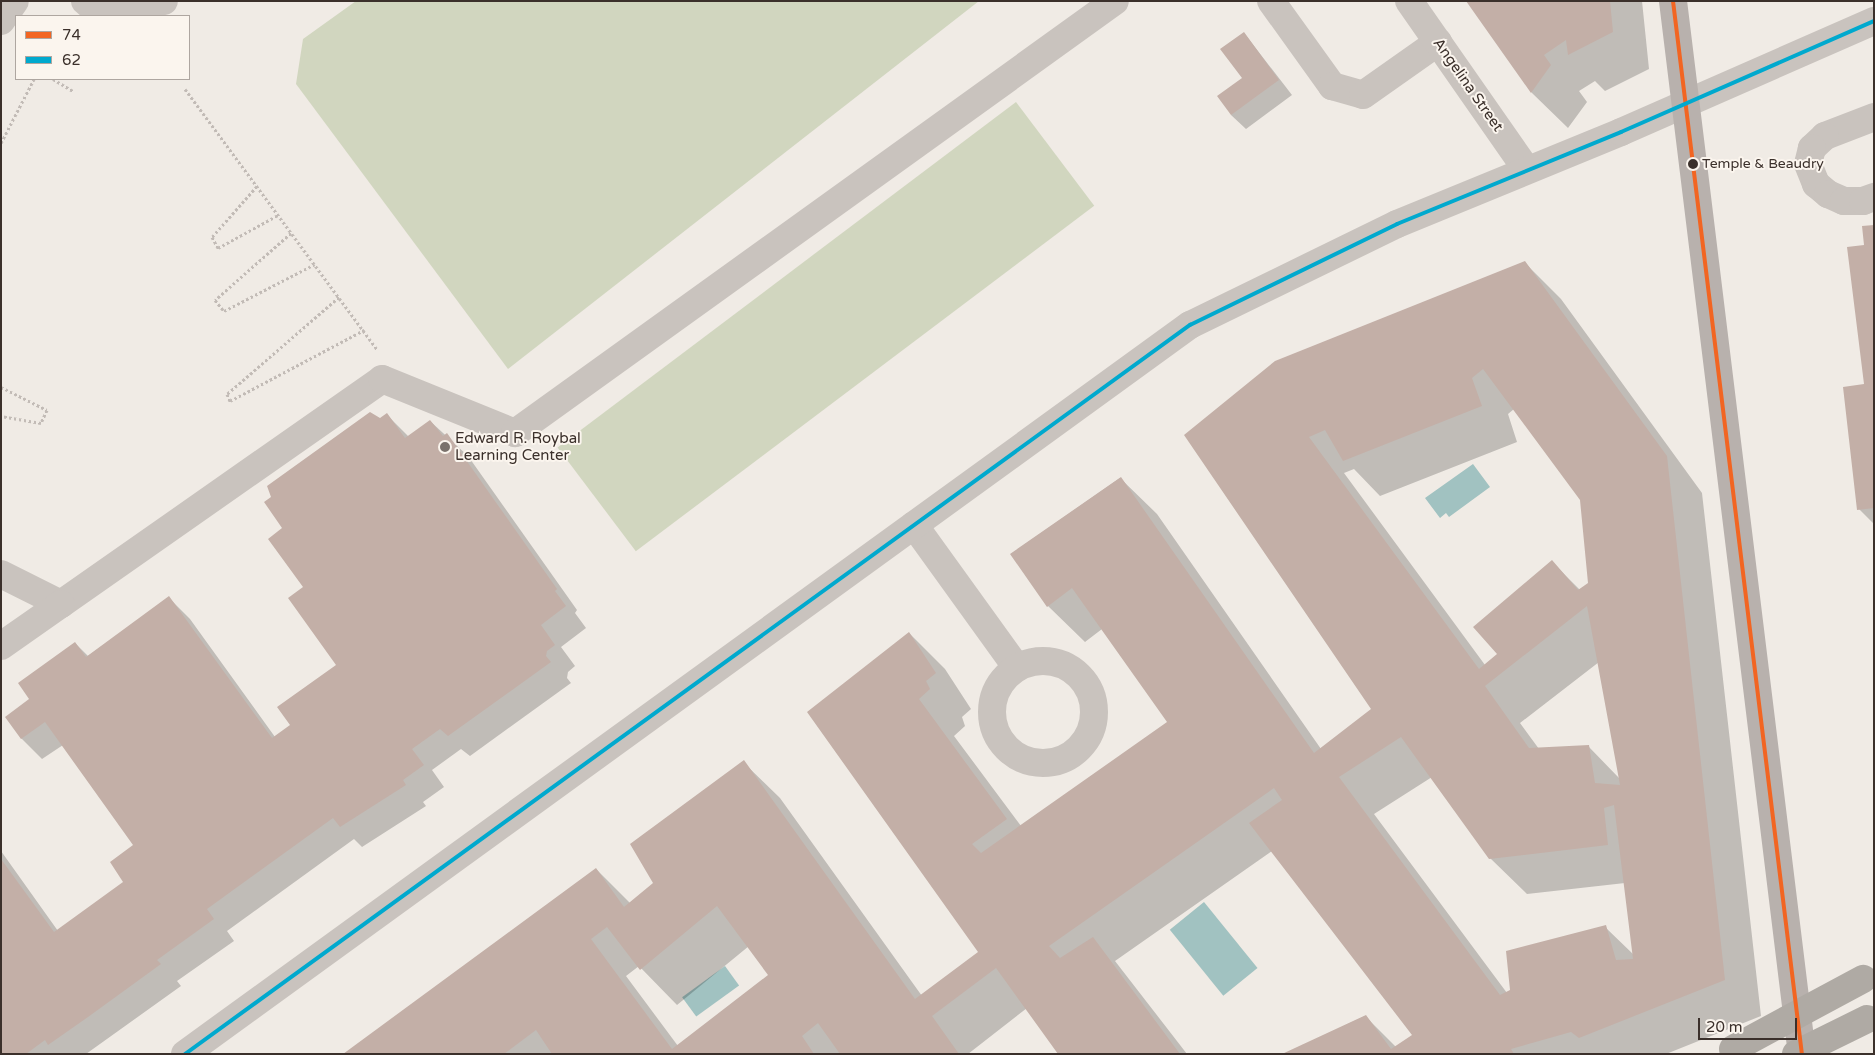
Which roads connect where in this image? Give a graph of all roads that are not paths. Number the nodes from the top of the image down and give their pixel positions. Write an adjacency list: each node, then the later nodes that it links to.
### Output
1 (15, 1): 8 (street)
2 (164, 1): 7 (street)
3 (1115, 1): 17 (street)
4 (1271, 1): 10 (street)
5 (1409, 1): 10 (street, Angelina Street)
6 (1673, 1): 11 (main road)
7 (92, 7)
8 (1, 21)
9 (1874, 21): 11 (street)
10 (1438, 42): 13 (street, Angelina Street)
11 (1684, 102): 13 (street); 25 (main road)
12 (1874, 117): 14 (street)
13 (1526, 168): 15 (street)
14 (1874, 197)
15 (914, 525): 19 (street); 23 (street)
16 (1, 574): 17 (street)
17 (61, 604): 18 (street)
18 (1, 646)
19 (1016, 668)
20 (1863, 979): 22 (highway, bridge)
21 (1868, 1019): 24 (highway, bridge)
22 (1733, 1049)
23 (185, 1054)
24 (1796, 1054)
25 (1802, 1054)

